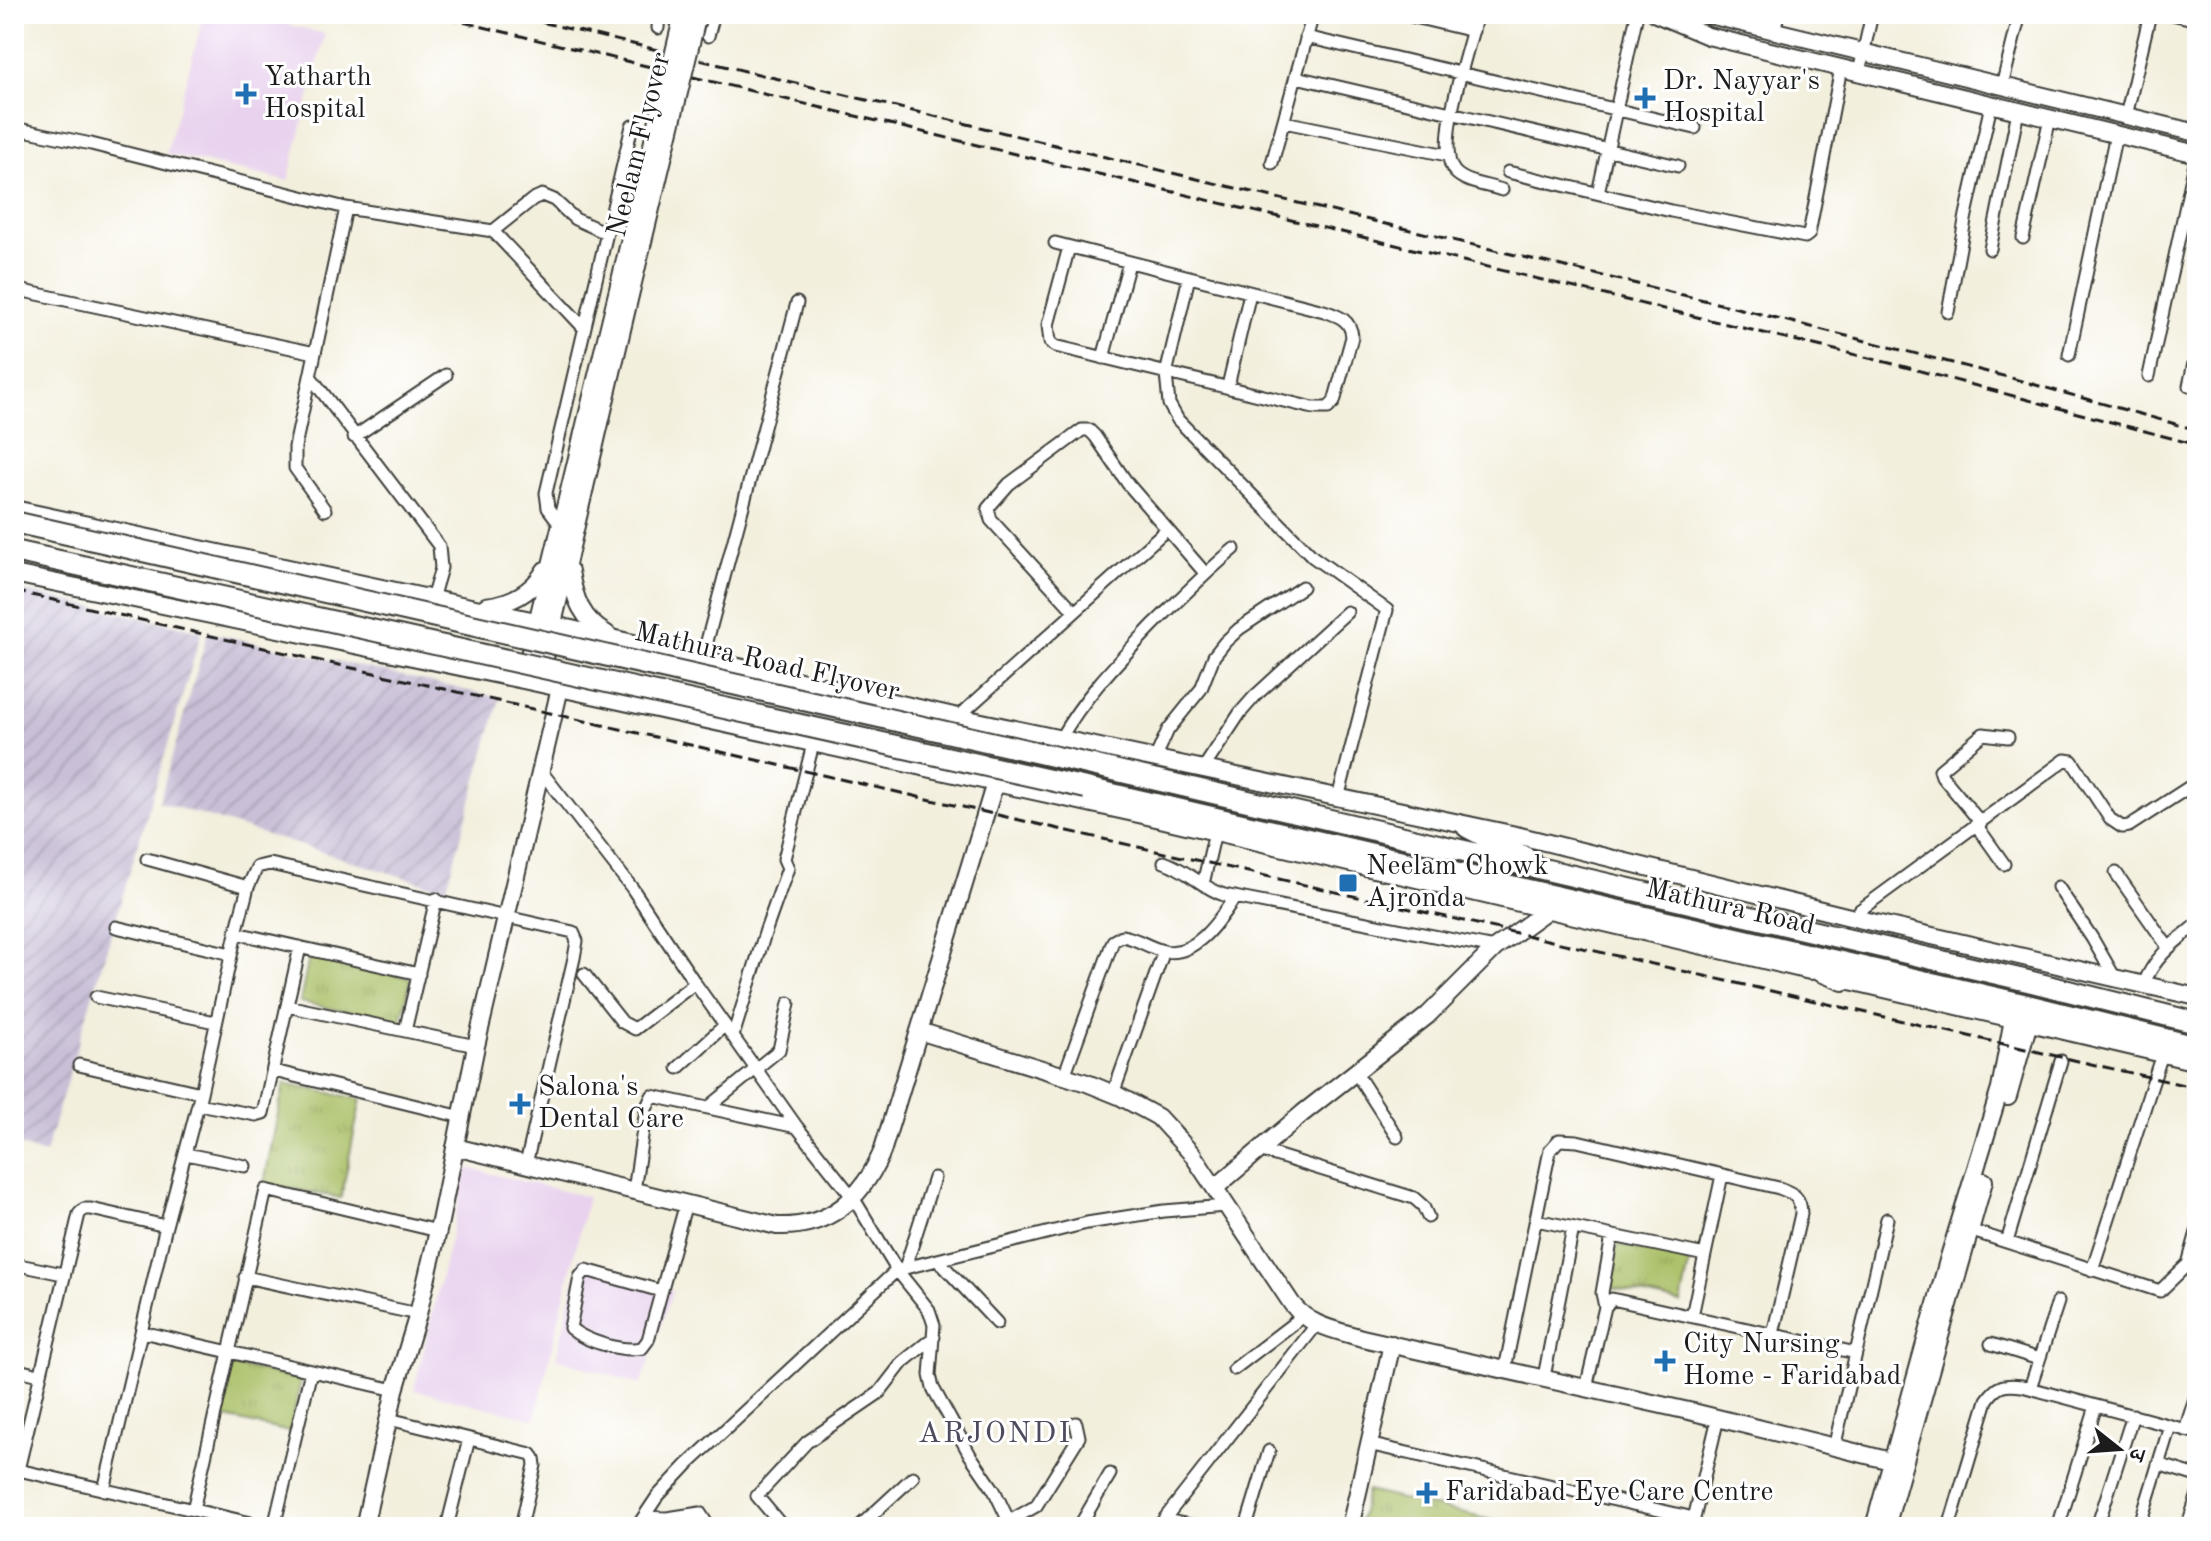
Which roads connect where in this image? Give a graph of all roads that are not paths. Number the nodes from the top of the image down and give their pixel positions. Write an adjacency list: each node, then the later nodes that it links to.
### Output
1 (659, 14): 17 (street)
2 (683, 14): 57 (street, Neelam Flyover, bridge)
3 (698, 14): 57 (street, Neelam Flyover, bridge)
4 (714, 14): 20 (street)
5 (1313, 14): 21 (street)
6 (1402, 14): 18 (street)
7 (1477, 14): 18 (street)
8 (1637, 14): 29 (street)
9 (1656, 14): 23 (street)
10 (1778, 14): 19 (street)
11 (1872, 14): 22 (street)
12 (2020, 14): 27 (street)
13 (2150, 14): 32 (street)
14 (2172, 14): 16 (street)
15 (1713, 15): 19 (street)
16 (2197, 20)
17 (658, 28)
18 (1473, 31): 24 (street)
19 (1774, 32): 22 (street)
20 (708, 36)
21 (1306, 37): 24 (street); 26 (street)
22 (1863, 53): 25 (street); 27 (street)
23 (1841, 68): 25 (street); 47 (street)
24 (1462, 72): 29 (street); 31 (street)
25 (1859, 72): 28 (street)
26 (1296, 77): 31 (street); 34 (street)
27 (2002, 86): 32 (street)
28 (1991, 105): 30 (street); 61 (street)
29 (1618, 109): 37 (street); 40 (street)
30 (2018, 111): 33 (street); 54 (street)
31 (1452, 113): 40 (street); 42 (street)
32 (2126, 116): 38 (street)
33 (2050, 118): 39 (street); 51 (street)
34 (1284, 122): 42 (street); 43 (street)
35 (632, 126): 50 (street)
36 (14, 128): 48 (street)
37 (1695, 128)
38 (2197, 133)
39 (2116, 134): 41 (street); 65 (street)
40 (1607, 150): 44 (street); 47 (street)
41 (2197, 154): 70 (street)
42 (1447, 155): 46 (street)
43 (1272, 163)
44 (1678, 166)
45 (1508, 172): 47 (street)
46 (1502, 190)
47 (1598, 193)
48 (346, 208): 49 (street); 64 (street)
49 (493, 231): 50 (street); 62 (street)
50 (606, 233): 62 (street)
51 (2023, 238)
52 (1055, 243): 53 (street)
53 (1069, 247): 55 (street); 66 (street)
54 (1990, 249)
55 (1129, 263): 56 (street); 66 (street)
56 (1189, 277): 59 (street); 67 (street)
57 (626, 286): 73 (street); 79 (street)
58 (14, 289): 64 (street)
59 (1250, 293): 71 (street); 71 (street)
60 (797, 303): 96 (street)
61 (1948, 312)
62 (584, 328): 79 (street)
63 (2197, 349): 72 (street)
64 (315, 353): 69 (street)
65 (2069, 355)
66 (1103, 358): 67 (street)
67 (1166, 374): 71 (street); 110 (street)
68 (446, 375): 74 (street)
69 (310, 376): 74 (street); 77 (street)
70 (2149, 376)
71 (1228, 386)
72 (2189, 386)
73 (601, 424): 75 (street); 84 (street)
74 (354, 437): 88 (street)
75 (616, 437)
76 (14, 509): 88 (street)
77 (325, 510)
78 (14, 522): 117 (highway, Mathura Road Flyover, bridge)
79 (560, 524): 83 (street)
80 (1166, 530): 85 (street); 90 (street); 90 (street)
81 (1234, 549): 85 (street)
82 (14, 551): 113 (highway, Mathura Road Flyover, bridge)
83 (551, 559): 89 (street); 93 (street)
84 (569, 562): 94 (street); 95 (street)
85 (1205, 573): 103 (street)
86 (14, 574): 97 (street)
87 (1302, 587): 105 (street)
88 (432, 599): 89 (street)
89 (472, 607): 91 (street)
90 (1074, 611): 101 (street)
91 (492, 612): 93 (street); 97 (street)
92 (1347, 612): 106 (street)
93 (536, 621): 94 (street); 98 (street)
94 (554, 625): 95 (street); 98 (street)
95 (621, 641): 96 (street); 100 (street)
96 (702, 660): 101 (street)
97 (479, 670): 98 (street)
98 (531, 681): 99 (street)
99 (560, 688): 100 (street); 107 (street)
100 (614, 699): 104 (street)
101 (958, 717): 103 (street)
102 (2008, 737): 112 (street)
103 (1060, 739): 105 (street)
104 (813, 744): 109 (street); 155 (street)
105 (1155, 759): 106 (street)
106 (1203, 769): 110 (street)
107 (541, 771): 128 (street); 143 (street)
108 (2197, 782): 112 (street)
109 (995, 783): 111 (street); 154 (street)
110 (1338, 798): 114 (street)
111 (1143, 815): 113 (highway); 115 (street)
112 (1979, 824): 119 (street); 129 (street)
113 (1249, 826): 133 (highway, Mathura Road)
114 (1467, 827): 120 (highway); 129 (street)
115 (1215, 832): 122 (street); 127 (street)
116 (147, 859): 123 (street)
117 (1507, 861): 120 (highway, Mathura Road)
118 (1164, 862): 122 (street)
119 (2004, 864)
120 (1547, 870): 151 (highway, Mathura Road)
121 (2116, 873): 135 (street)
122 (1203, 884): 125 (street)
123 (248, 887): 126 (street); 132 (street)
124 (2058, 887): 141 (street)
125 (1235, 897): 136 (street); 137 (street)
126 (436, 899): 128 (street); 139 (street)
127 (1546, 911): 136 (street); 142 (street)
128 (507, 915): 156 (street); 176 (street)
129 (1854, 918): 141 (street)
130 (2197, 924): 135 (street)
131 (116, 927): 138 (street)
132 (236, 933): 134 (street); 138 (street)
133 (1739, 939): 142 (highway); 157 (highway, Mathura Road)
134 (300, 947): 139 (street); 148 (street)
135 (2168, 947): 144 (street)
136 (1495, 948): 165 (street)
137 (1164, 951): 166 (street); 167 (street)
138 (231, 954): 150 (street)
139 (419, 974): 153 (street)
140 (584, 974): 143 (street)
141 (2115, 978): 144 (street)
142 (1843, 980): 149 (street)
143 (695, 983): 152 (street)
144 (2144, 984): 146 (street)
145 (96, 997): 150 (street)
146 (2197, 997)
147 (789, 1003): 163 (street)
148 (287, 1006): 153 (street); 164 (street)
149 (2021, 1021): 158 (street); 190 (street)
150 (215, 1022): 168 (street)
151 (2197, 1023)
152 (725, 1025): 155 (street); 162 (street)
153 (405, 1031): 156 (street)
154 (919, 1031): 166 (street); 182 (street)
155 (733, 1036): 163 (street)
156 (476, 1046): 170 (street)
157 (2197, 1047)
158 (2162, 1054): 160 (street); 200 (street)
159 (2061, 1061): 194 (street)
160 (2197, 1062)
161 (79, 1065): 168 (street)
162 (678, 1068)
163 (757, 1068): 169 (street); 171 (street)
164 (274, 1071): 168 (street); 170 (street)
165 (1356, 1073): 172 (street); 174 (street)
166 (1064, 1076): 167 (street)
167 (1113, 1094): 180 (street)
168 (200, 1099): 175 (street)
169 (709, 1107): 171 (street); 181 (street)
170 (462, 1117): 173 (street)
171 (797, 1127): 182 (street)
172 (1397, 1137)
173 (455, 1147): 176 (street); 191 (street)
174 (1259, 1150): 180 (street); 185 (street)
175 (186, 1154): 177 (street); 188 (street)
176 (526, 1164): 181 (street)
177 (245, 1166)
178 (1722, 1175): 187 (street); 195 (street); 211 (street)
179 (934, 1178): 199 (street)
180 (1215, 1188): 184 (street)
181 (634, 1191): 183 (street)
182 (854, 1199): 183 (street); 199 (street)
183 (686, 1203): 203 (street)
184 (1226, 1206): 196 (street); 208 (street)
185 (1428, 1217)
186 (1887, 1219): 216 (street)
187 (1536, 1220): 189 (street); 220 (street)
188 (166, 1226): 201 (street); 210 (street)
189 (1573, 1228): 193 (street); 223 (street)
190 (1964, 1229): 194 (street); 239 (street)
191 (438, 1231): 202 (street); 206 (street)
192 (2197, 1232): 198 (street)
193 (1612, 1236): 195 (street); 205 (street)
194 (2007, 1242): 200 (street)
195 (1705, 1255): 207 (street)
196 (938, 1260): 199 (street); 209 (street)
197 (14, 1264): 201 (street)
198 (2192, 1265): 200 (street)
199 (901, 1269): 212 (street); 248 (street)
200 (2092, 1270)
201 (63, 1274): 222 (street)
202 (245, 1277): 206 (street); 215 (street)
203 (661, 1291): 203 (street)
204 (2058, 1302): 217 (street)
205 (1605, 1307): 207 (street); 224 (street)
206 (418, 1314): 226 (street)
207 (1692, 1316): 211 (street)
208 (1310, 1320): 213 (street); 219 (street); 250 (street)
209 (997, 1323)
210 (142, 1332): 215 (street); 245 (street)
211 (1773, 1334): 216 (street)
212 (934, 1337): 251 (street); 257 (street)
213 (1392, 1344): 220 (street); 236 (street)
214 (1991, 1344): 217 (street)
215 (229, 1352): 221 (street); 247 (street)
216 (1856, 1353): 237 (street)
217 (2039, 1359): 225 (street)
218 (14, 1369): 222 (street)
219 (1234, 1369)
220 (1505, 1369): 223 (street)
221 (311, 1371): 226 (street); 252 (street)
222 (39, 1375): 241 (street)
223 (1544, 1377): 224 (street)
224 (1586, 1388): 230 (street)
225 (2030, 1388): 228 (street); 265 (street)
226 (395, 1390): 231 (street)
227 (2197, 1392): 234 (street)
228 (2096, 1406): 229 (street); 266 (street)
229 (2133, 1415): 233 (street); 267 (street)
230 (1718, 1418): 237 (street); 249 (street)
231 (389, 1419): 235 (street); 253 (street)
232 (1076, 1423): 251 (street)
233 (2170, 1426): 234 (street); 240 (street)
234 (2191, 1431)
235 (469, 1439): 254 (street); 255 (street)
236 (1368, 1444): 249 (street); 262 (street)
237 (1834, 1448): 239 (street)
238 (1269, 1451): 261 (street)
239 (1898, 1463): 263 (street); 264 (street)
240 (2158, 1464): 243 (street); 268 (street)
241 (16, 1470): 245 (street)
242 (1110, 1474): 259 (street)
243 (2197, 1476)
244 (913, 1477): 258 (street)
245 (104, 1490): 247 (street)
246 (2197, 1497): 269 (street)
247 (193, 1510): 252 (street)
248 (640, 1522): 256 (street)
249 (1693, 1522)
250 (1161, 1523): 260 (street)
251 (1008, 1525)
252 (271, 1527)
253 (364, 1527)
254 (447, 1527)
255 (521, 1527)
256 (709, 1527)
257 (783, 1527)
258 (859, 1527)
259 (1079, 1527)
260 (1201, 1527)
261 (1246, 1527)
262 (1350, 1527)
263 (1874, 1527)
264 (1886, 1527)
265 (1949, 1527)
266 (2058, 1527)
267 (2097, 1527)
268 (2139, 1527)
269 (2187, 1527)

